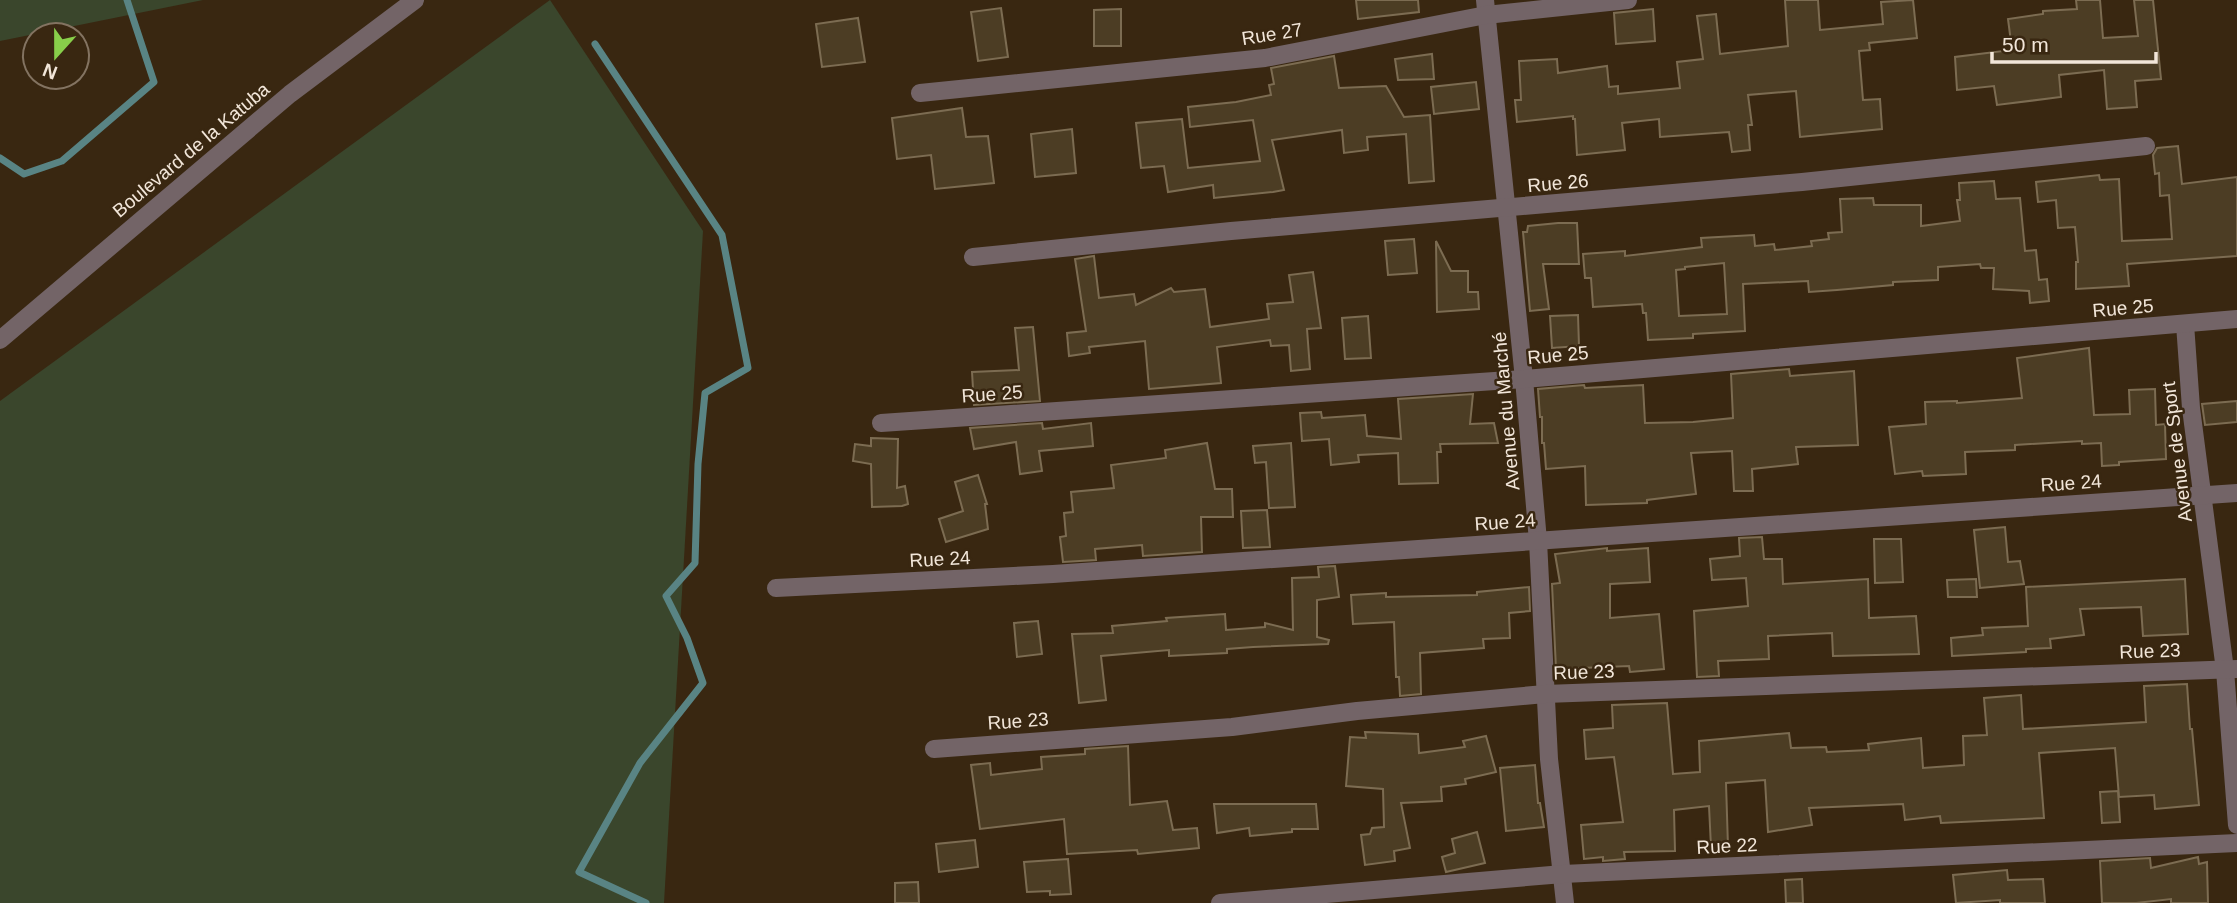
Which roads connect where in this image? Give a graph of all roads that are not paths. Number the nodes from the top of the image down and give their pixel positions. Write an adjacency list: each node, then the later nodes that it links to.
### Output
1 (415, 0): 10 (street, Boulevard de la Katuba)
2 (1628, 0): 3 (street, Rue 27)
3 (1485, 7): 4 (street, Rue 27); 6 (street, Avenue du Marché)
4 (920, 93)
5 (2146, 146): 6 (street, Rue 26)
6 (1507, 208): 7 (street, Rue 26); 11 (street, Avenue du Marché)
7 (973, 257)
8 (2237, 319): 9 (street, Rue 25)
9 (2185, 324): 11 (street, Rue 25); 14 (street, Avenue de Sport)
10 (0, 340)
11 (1524, 379): 12 (street, Rue 25); 15 (street, Avenue du Marché)
12 (881, 423)
13 (2237, 493): 14 (street, Rue 24)
14 (2203, 495): 15 (street, Rue 24); 17 (street, Avenue de Sport)
15 (1538, 541): 16 (street, Rue 24); 18 (street, Avenue du Marché)
16 (776, 588)
17 (2231, 669): 18 (street, Rue 23); 20 (street, Avenue de Sport)
18 (1545, 694): 19 (street, Rue 23); 22 (street, Avenue du Marché)
19 (934, 749)
20 (2237, 825)
21 (2237, 843): 22 (street, Rue 22)
22 (1563, 874): 23 (street, Rue 22); 24 (street, Avenue du Marché)
23 (1220, 903)
24 (1565, 903)

